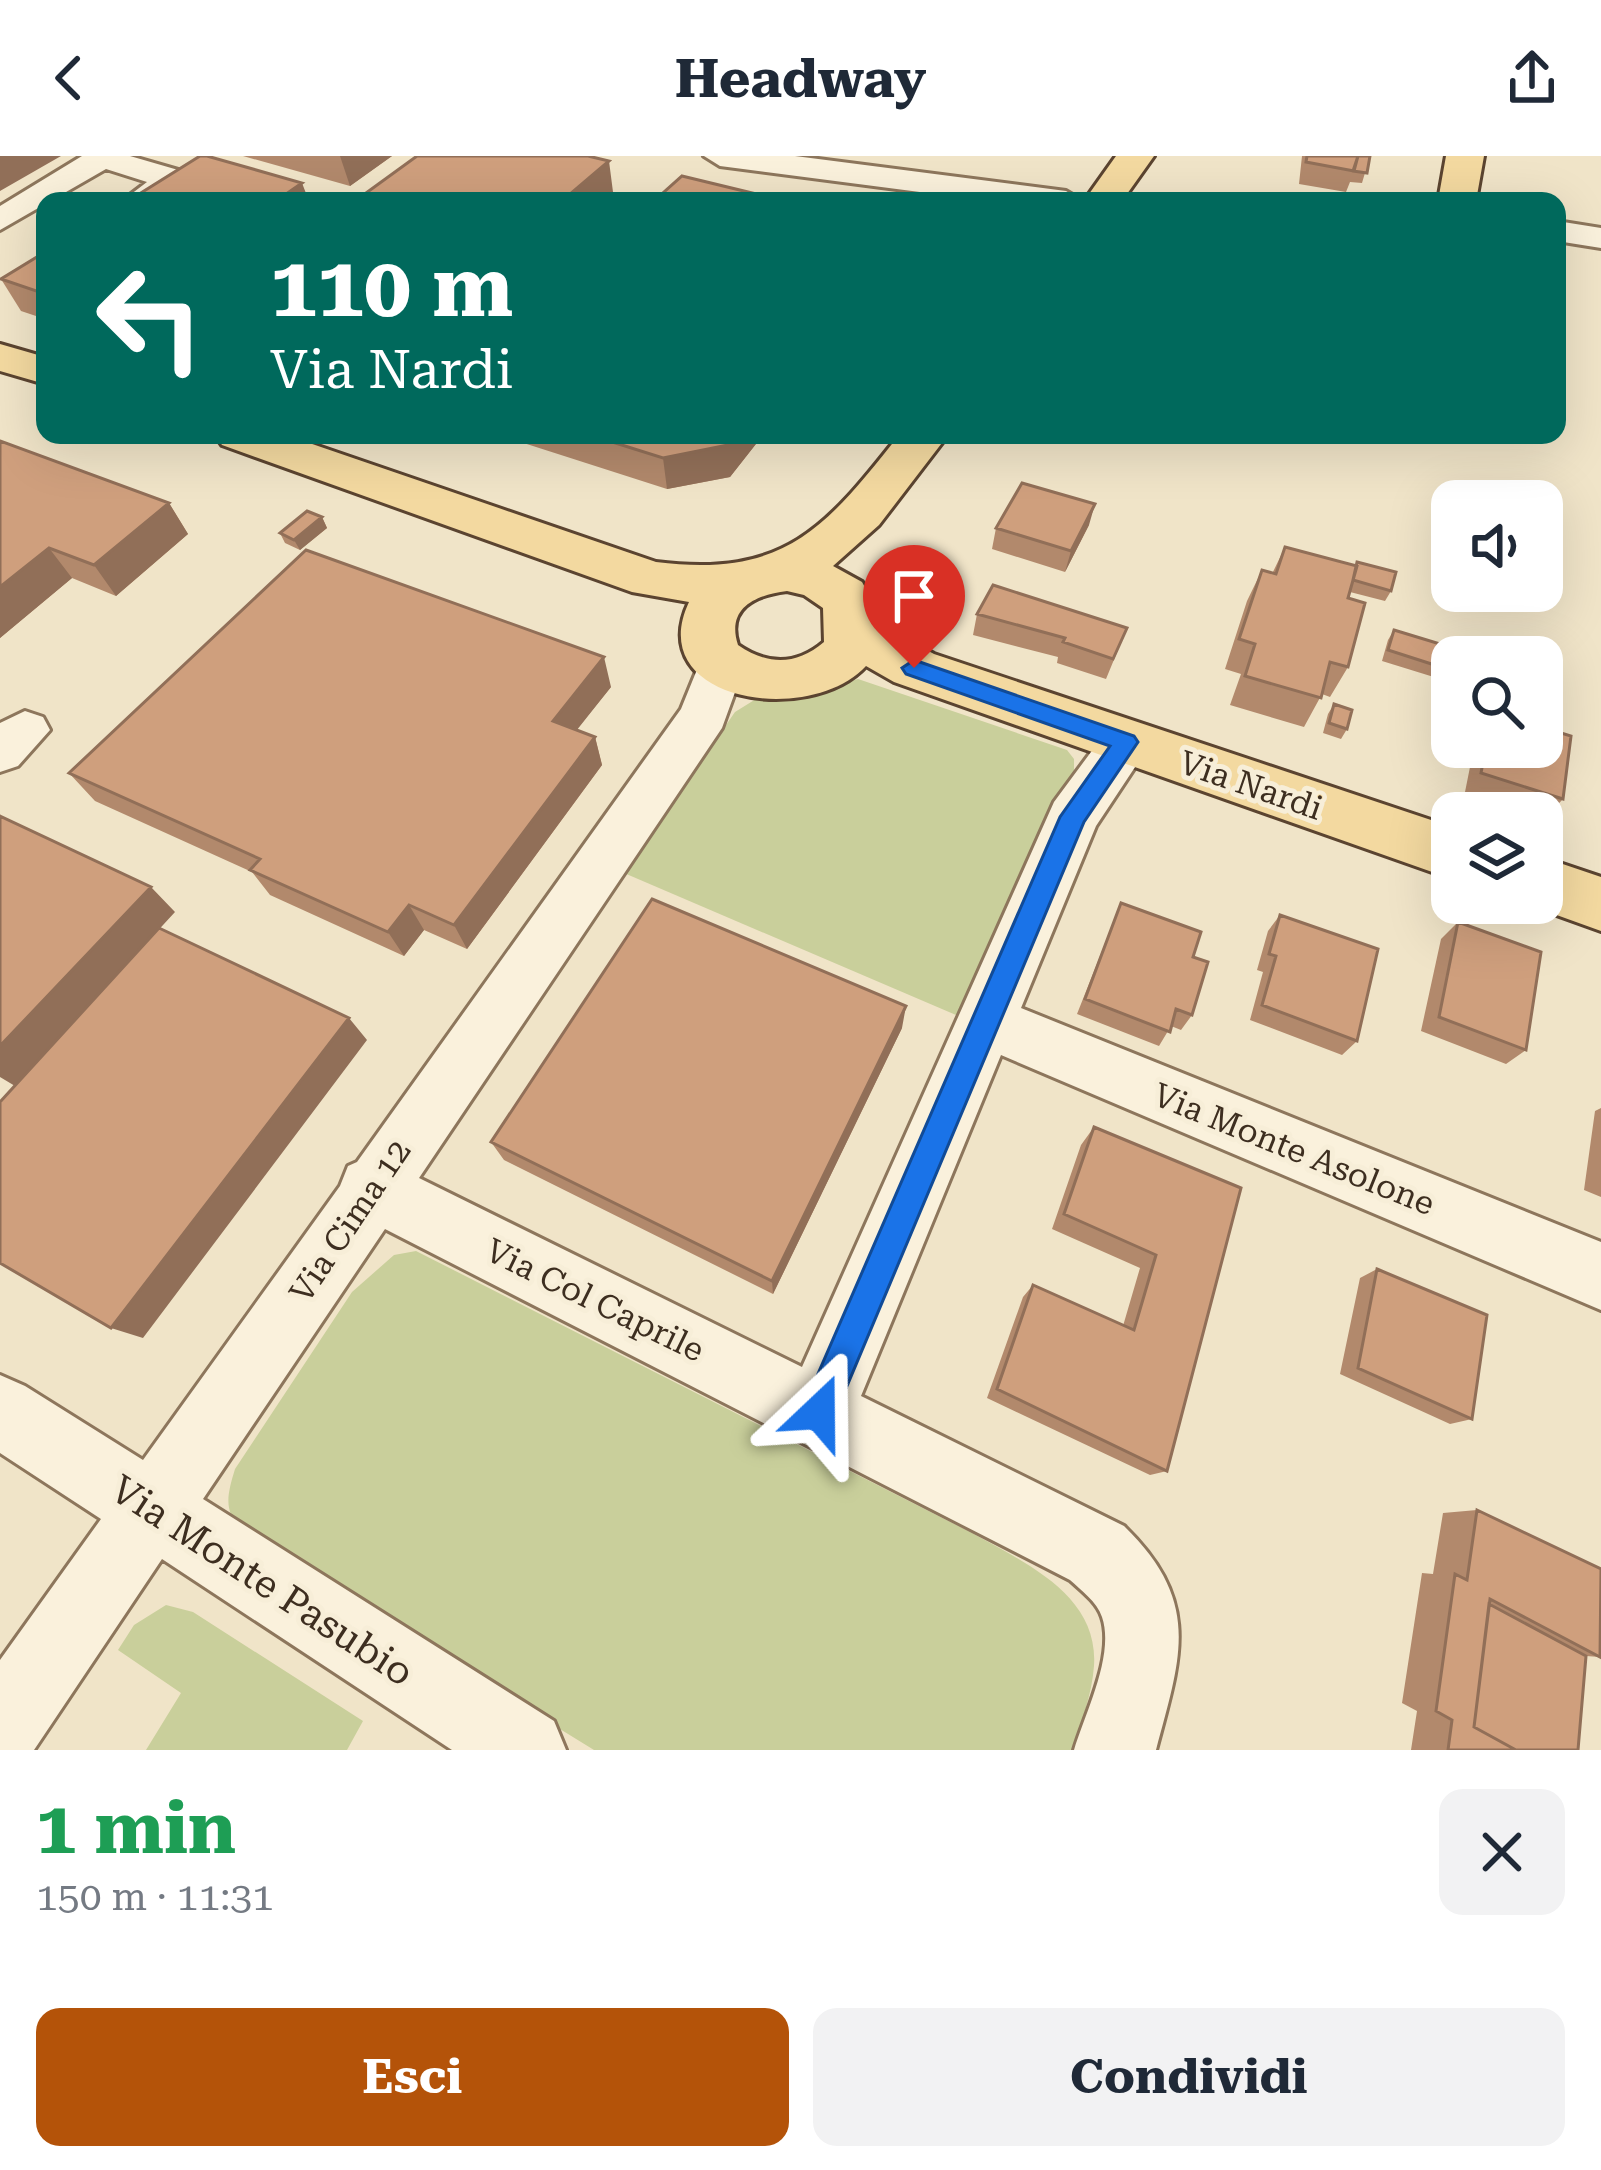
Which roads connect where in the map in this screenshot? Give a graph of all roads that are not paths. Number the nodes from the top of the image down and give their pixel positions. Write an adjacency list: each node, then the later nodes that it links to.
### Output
1 (720, 156): 6 (street)
2 (1465, 156): 7 (main road)
3 (103, 157): 4 (street); 5 (street)
4 (54, 192)
5 (153, 192)
6 (997, 192)
7 (1459, 192)
8 (0, 357): 9 (main road)
9 (36, 368)
10 (265, 444): 14 (main road)
11 (917, 444): 12 (main road)
12 (857, 522): 13 (main road); 15 (main road)
13 (763, 576): 14 (main road); 15 (main road); 16 (main road)
14 (651, 579): 16 (main road)
15 (845, 630): 16 (main road); 17 (main road, Via Nardi)
16 (724, 671): 22 (street, Via Cima 12)
17 (1126, 742): 18 (main road, Via Nardi); 21 (street)
18 (1431, 846)
19 (1563, 891): 20 (main road)
20 (1601, 904)
21 (988, 1022): 23 (street, Via Monte Asolone); 25 (street)
22 (371, 1188): 25 (street, Via Col Caprile); 26 (street, Via Cima 12)
23 (1601, 1276)
24 (0, 1411): 26 (street, Via Monte Pasubio)
25 (819, 1412): 29 (street, Via Col Caprile)
26 (153, 1511): 27 (street, Via Cima 12); 28 (street, Via Monte Pasubio)
27 (0, 1729)
28 (525, 1750)
29 (1114, 1750)

